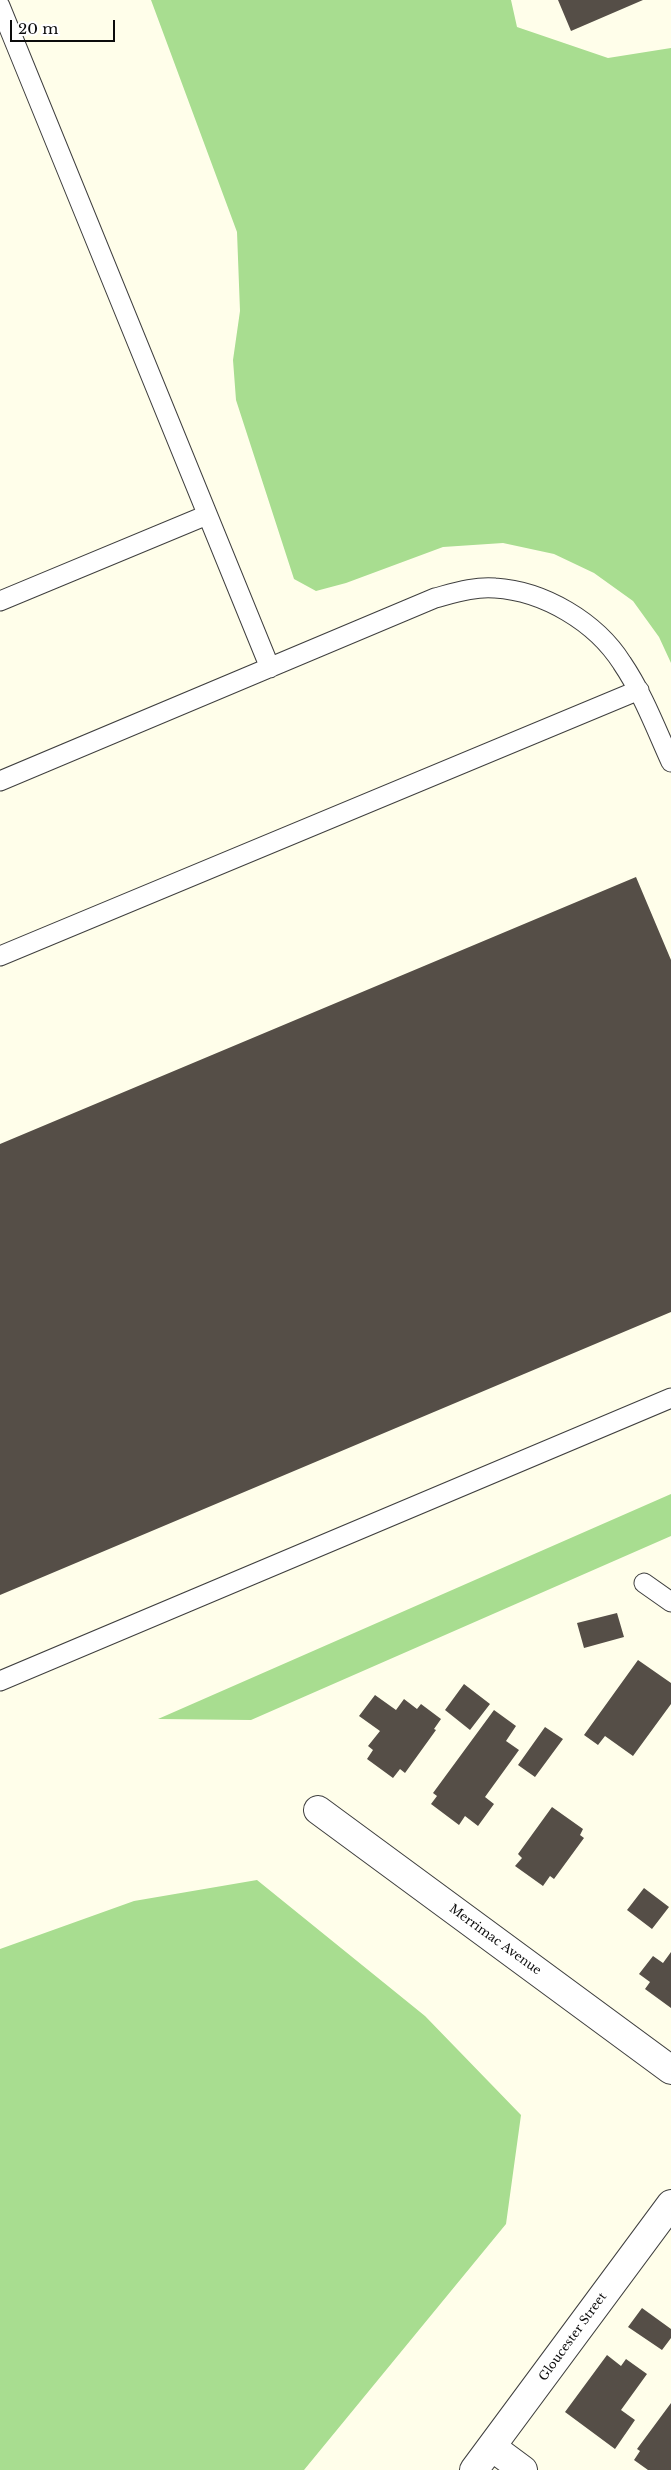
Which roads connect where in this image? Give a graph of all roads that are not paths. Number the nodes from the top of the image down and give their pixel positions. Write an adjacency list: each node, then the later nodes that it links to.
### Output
1 (0, 6): 2 (lane)
2 (207, 515): 3 (lane); 4 (lane)
3 (0, 601)
4 (270, 668): 5 (lane); 7 (lane)
5 (639, 690): 6 (lane); 8 (lane)
6 (671, 762)
7 (0, 781)
8 (0, 956)
9 (671, 1398): 12 (lane)
10 (644, 1583): 11 (lane)
11 (671, 1602)
12 (0, 1681)
13 (318, 1810): 14 (street, Merrimac Avenue)
14 (671, 2070)
15 (671, 2204): 16 (street, Gloucester Street)
16 (492, 2447): 17 (street, Gloucester Street); 18 (street)
17 (474, 2470)
18 (523, 2470)

